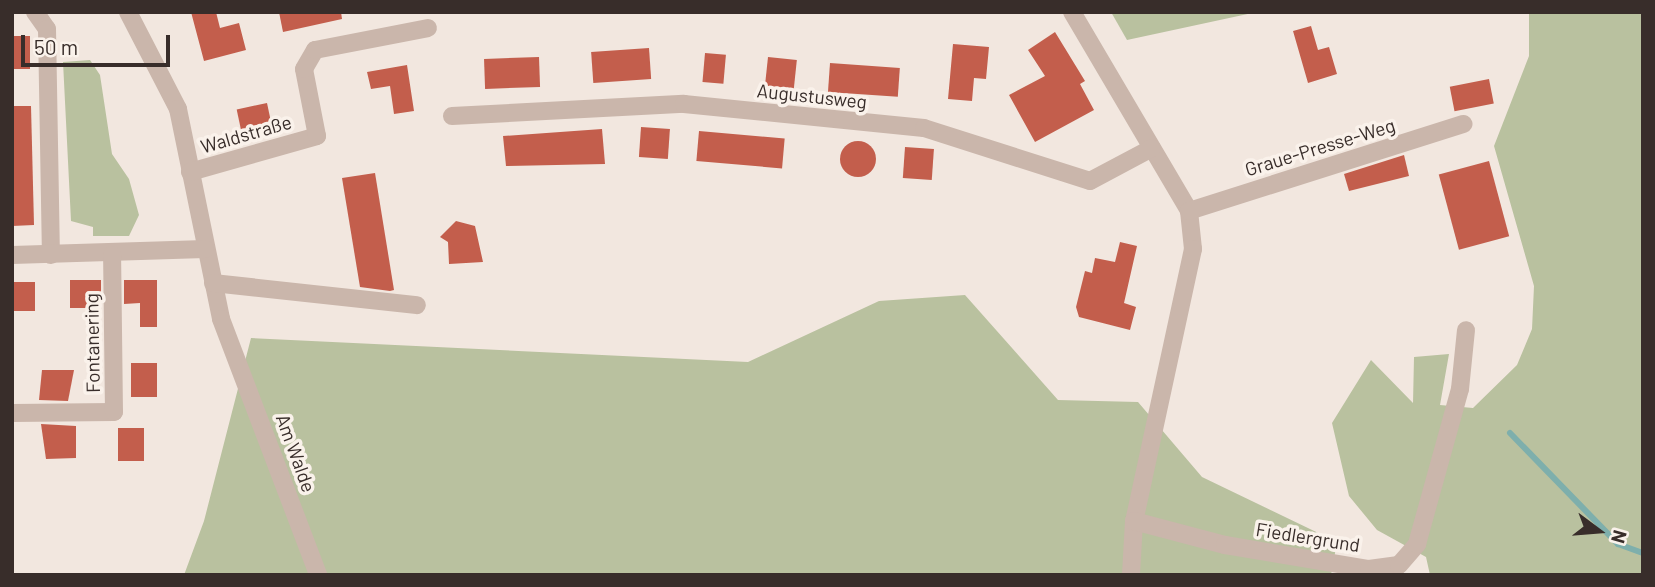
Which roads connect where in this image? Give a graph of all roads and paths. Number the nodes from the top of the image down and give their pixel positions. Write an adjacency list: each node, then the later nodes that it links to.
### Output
1 (35, 12): 12 (street)
2 (128, 12): 8 (street, Waldstraße)
3 (1072, 12): 7 (street)
4 (428, 28): 8 (street, Waldstraße)
5 (452, 116): 7 (street, Augustusweg)
6 (1464, 124): 9 (street, Graue-Presse-Weg)
7 (1152, 148): 9 (street)
8 (190, 172): 10 (street, Waldstraße)
9 (1189, 211): 19 (street)
10 (205, 248): 13 (street); 14 (street, Waldstraße)
11 (12, 255): 12 (street)
12 (51, 255): 13 (street)
13 (112, 255): 18 (street, Fontanering)
14 (213, 283): 15 (street); 17 (street, Waldstraße)
15 (417, 305)
16 (1466, 330): 19 (street, Fiedlergrund)
17 (233, 347): 20 (street, Am Walde)
18 (12, 413)
19 (1134, 521): 21 (street)
20 (317, 575)
21 (1131, 575)

